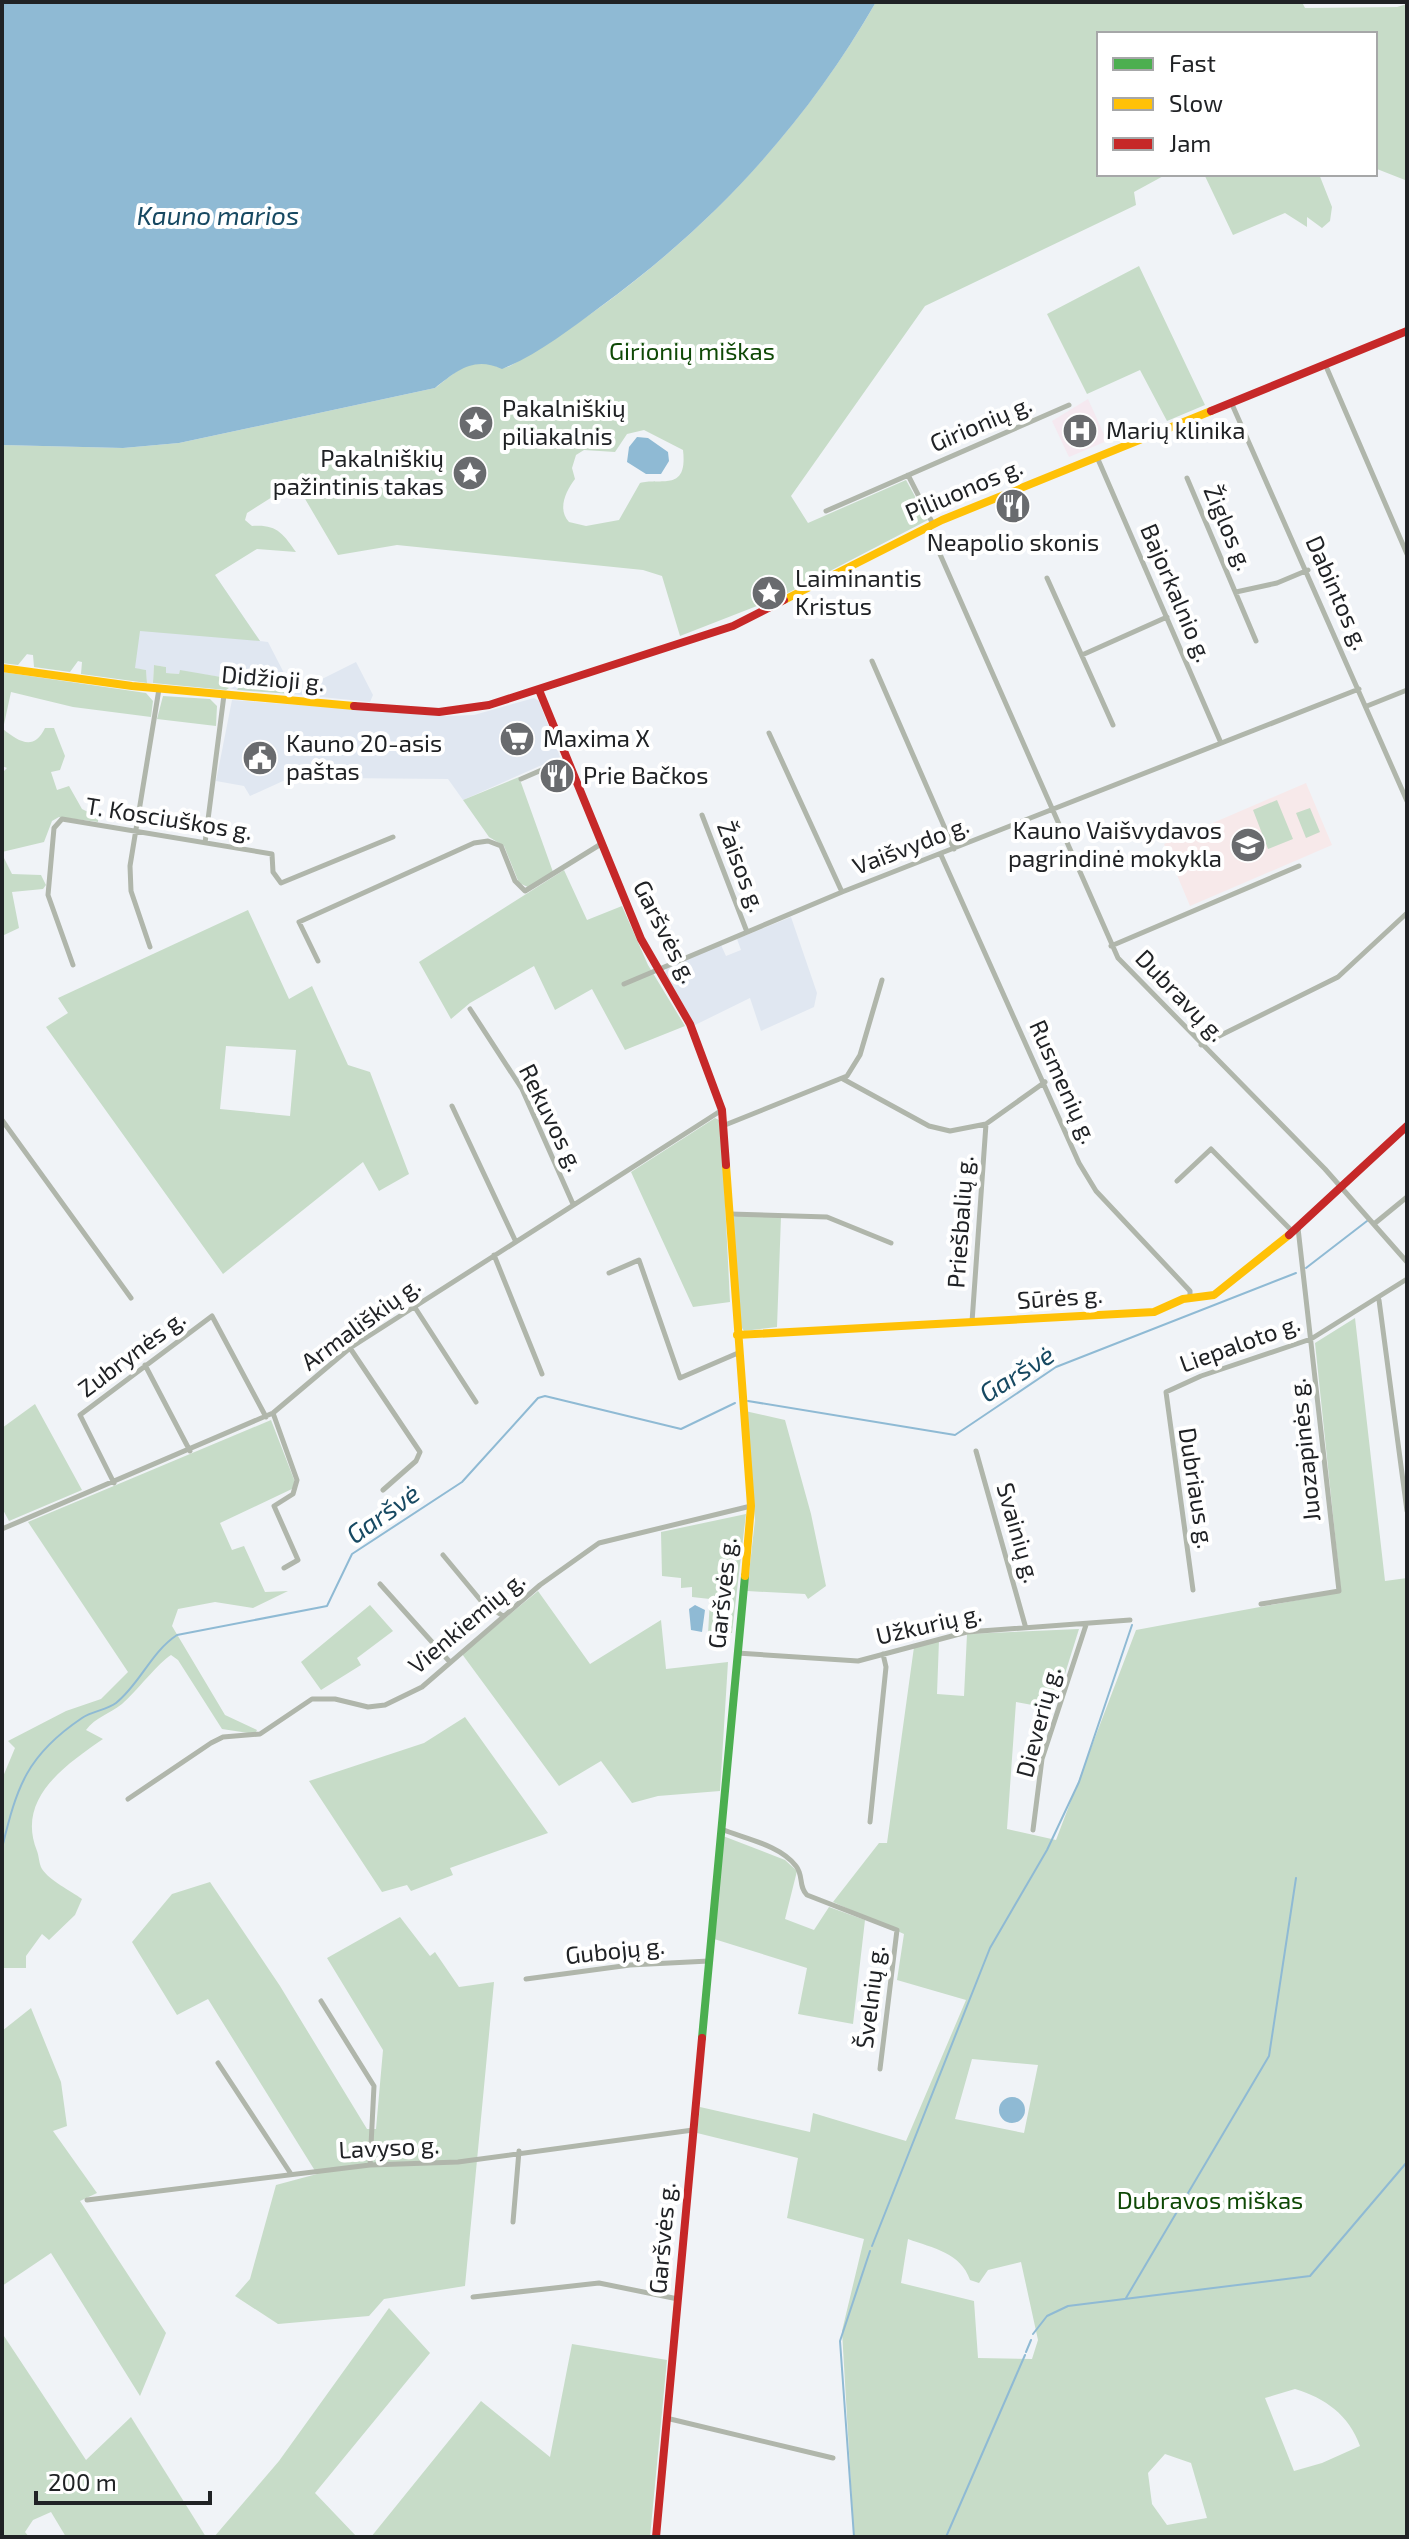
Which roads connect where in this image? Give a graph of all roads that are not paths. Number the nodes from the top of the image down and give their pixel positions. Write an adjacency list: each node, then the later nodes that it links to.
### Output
1 (1407, 331): 2 (main road, Piliuonos g.)
2 (1325, 363): 3 (main road, Piliuonos g.); 10 (street)
3 (1231, 401): 5 (main road, Piliuonos g.); 11 (street, Dabintos g.)
4 (1069, 405): 6 (street, Girionių g.)
5 (1097, 457): 9 (main road, Piliuonos g.); 14 (street, Bajorkalnio g.)
6 (908, 475): 8 (street, Girionių g.); 9 (street, Girionių g.)
7 (1187, 478): 13 (street, Žiglos g.)
8 (826, 511)
9 (930, 525): 21 (main road, Piliuonos g.); 31 (street, Dubravų g.)
10 (1407, 554)
11 (1308, 570): 13 (street, Žiglos g.); 20 (street, Dabintos g.)
12 (1047, 578): 16 (street)
13 (1236, 592): 15 (street, Žiglos g.)
14 (1167, 617): 16 (street); 27 (street, Bajorkalnio g.)
15 (1256, 641)
16 (1082, 655): 25 (street)
17 (872, 661): 37 (street)
18 (2, 668): 19 (main road, Didžioji g.)
19 (159, 689): 23 (main road, Didžioji g.); 33 (street)
20 (1359, 689): 24 (street, Dabintos g.); 27 (street, Vaišvydo g.)
21 (539, 690): 23 (main road, Didžioji g.); 28 (main road, Garšvės g.)
22 (1407, 690): 24 (street)
23 (224, 695): 35 (street)
24 (1367, 706): 30 (street, Dabintos g.)
25 (1113, 725)
26 (769, 733): 40 (street)
27 (1221, 743): 31 (street, Vaišvydo g.)
28 (567, 759): 29 (street); 36 (main road, Garšvės g.)
29 (521, 779)
30 (1407, 801)
31 (1053, 810): 37 (street, Vaišvydo g.); 43 (street, Dubravų g.)
32 (702, 815): 42 (street, Žaisos g.)
33 (135, 831): 35 (street, T. Kosciuškos g.); 44 (street); 46 (street, T. Kosciuškos g.)
34 (393, 837): 35 (street, T. Kosciuškos g.)
35 (205, 843)
36 (601, 844): 45 (street); 47 (main road, Garšvės g.)
37 (954, 849): 38 (street, Vaišvydo g.)
38 (941, 855): 40 (street, Vaišvydo g.); 53 (street, Rusmenių g.)
39 (1299, 866): 43 (street)
40 (842, 892): 42 (street, Vaišvydo g.)
41 (1407, 913): 51 (street)
42 (747, 932): 47 (street, Vaišvydo g.)
43 (1111, 946): 51 (street, Dubravų g.)
44 (150, 947)
45 (318, 961)
46 (73, 965)
47 (656, 968): 49 (street, Vaišvydo g.); 55 (main road, Garšvės g.)
48 (882, 980): 52 (street)
49 (624, 984)
50 (470, 1009): 63 (street, Rekuvos g.)
51 (1201, 1045): 61 (street, Dubravų g.)
52 (843, 1079): 57 (street); 58 (street)
53 (1045, 1082): 57 (street); 73 (street, Rusmenių g.)
54 (452, 1106): 67 (street)
55 (722, 1110): 58 (main road, Garšvės g.); 63 (street, Armališkių g.)
56 (2, 1120): 74 (street)
57 (986, 1124): 77 (street, Priešbalių g.)
58 (725, 1125): 64 (main road, Garšvės g.)
59 (1407, 1126): 61 (main road, Sūrės g.)
60 (1177, 1181): 66 (street)
61 (1341, 1186): 65 (street, Dubravų g.); 66 (main road, Sūrės g.)
62 (1407, 1197): 65 (street)
63 (573, 1204): 67 (street, Armališkių g.)
64 (730, 1214): 68 (street); 78 (main road, Garšvės g.)
65 (1374, 1224): 70 (street, Dubravų g.)
66 (1295, 1229): 73 (main road, Sūrės g.); 79 (street, Juozapinės g.)
67 (515, 1240): 69 (street, Armališkių g.)
68 (891, 1243)
69 (494, 1255): 76 (street, Armališkių g.); 83 (street)
70 (1407, 1262)
71 (609, 1273): 81 (street)
72 (1407, 1279): 75 (street, Liepaloto g.)
73 (1190, 1297): 77 (main road, Sūrės g.)
74 (131, 1298)
75 (1379, 1300): 79 (street, Liepaloto g.); 93 (street)
76 (414, 1306): 80 (street, Armališkių g.); 85 (street)
77 (972, 1323): 78 (main road, Sūrės g.)
78 (737, 1335): 81 (main road, Garšvės g.)
79 (1311, 1339): 84 (street, Liepaloto g.); 100 (street, Juozapinės g.)
80 (350, 1348): 86 (street, Armališkių g.); 91 (street)
81 (738, 1353): 92 (main road, Garšvės g.)
82 (145, 1365): 87 (street, Zubrynės g.); 88 (street); 90 (street, Zubrynės g.)
83 (542, 1374)
84 (1166, 1392): 99 (street, Dubriaus g.)
85 (476, 1402)
86 (273, 1413): 87 (street, Armališkių g.); 97 (street)
87 (266, 1417): 88 (street, Armališkių g.)
88 (190, 1451): 90 (street, Armališkių g.)
89 (976, 1451): 103 (street, Svainių g.)
90 (114, 1483): 95 (street, Armališkių g.)
91 (383, 1490)
92 (751, 1506): 101 (street, Vienkiemių g.); 105 (main road, Garšvės g.)
93 (1407, 1511)
94 (2, 1521): 95 (street)
95 (4, 1529)
96 (443, 1555): 101 (street)
97 (284, 1568)
98 (380, 1584): 107 (street)
99 (1193, 1590)
100 (1261, 1604)
101 (503, 1616): 107 (street, Vienkiemių g.)
102 (1130, 1620): 104 (street, Užkurių g.)
103 (1025, 1625): 104 (street, Užkurių g.); 106 (street, Užkurių g.)
104 (1086, 1625): 111 (street, Dieverių g.)
105 (736, 1653): 106 (street, Užkurių g.); 110 (main road, Garšvės g.)
106 (883, 1654): 109 (street)
107 (449, 1661): 108 (street, Vienkiemių g.)
108 (128, 1799)
109 (870, 1822)
110 (721, 1829): 112 (main road, Garšvės g.); 116 (street, Švelnių g.)
111 (1033, 1830)
112 (709, 1961): 113 (street, Gubojų g.); 117 (main road, Garšvės g.)
113 (526, 1979)
114 (321, 2001): 119 (street)
115 (218, 2063): 120 (street)
116 (880, 2069)
117 (693, 2130): 118 (street, Lavyso g.); 124 (main road, Garšvės g.)
118 (519, 2151): 119 (street, Lavyso g.); 122 (street)
119 (370, 2165): 120 (street, Lavyso g.)
120 (291, 2174): 121 (street, Lavyso g.)
121 (87, 2200)
122 (513, 2222)
123 (473, 2297): 124 (street)
124 (678, 2299): 125 (main road, Garšvės g.)
125 (666, 2418): 126 (street); 127 (main road, Garšvės g.)
126 (833, 2458)
127 (656, 2537)

